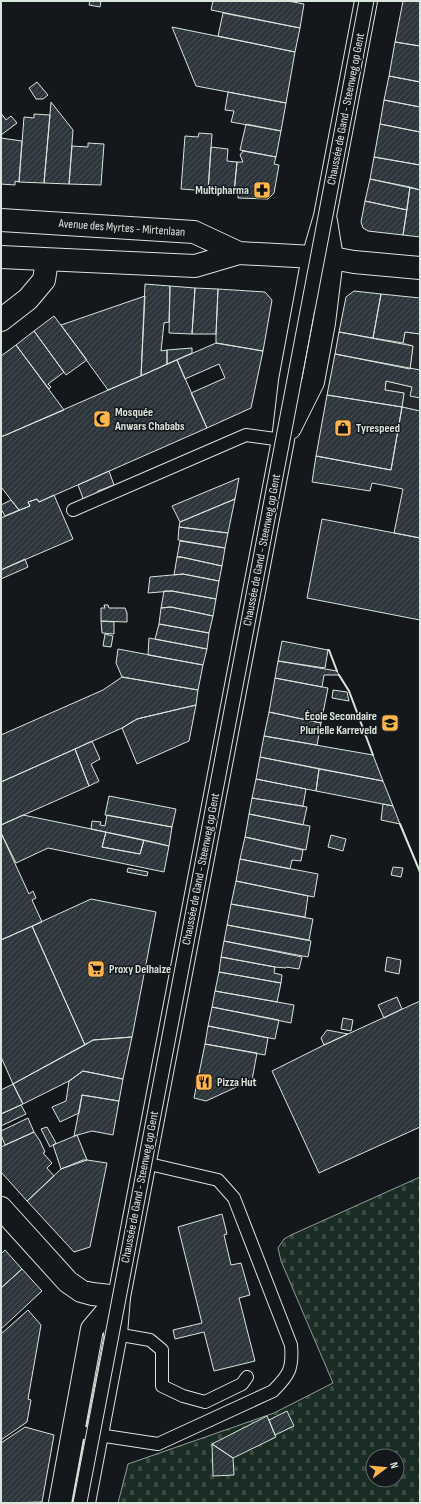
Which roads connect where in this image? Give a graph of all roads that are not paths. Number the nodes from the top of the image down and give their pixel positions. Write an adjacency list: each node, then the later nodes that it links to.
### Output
1 (366, 1): 5 (main road, Chaussée de Gand - Steenweg op Gent)
2 (1, 220): 3 (main road, Avenue des Myrtes - Mirtenlaan)
3 (239, 253): 5 (main road, Avenue des Myrtes - Mirtenlaan); 6 (main road, Avenue des Myrtes - Mirtenlaan)
4 (1, 257): 6 (main road, Avenue des Myrtes - Mirtenlaan)
5 (323, 258): 7 (main road, Avenue des Myrtes - Mirtenlaan); 9 (main road, Chaussée de Gand - Steenweg op Gent)
6 (47, 260): 8 (main road)
7 (420, 268)
8 (1, 320)
9 (284, 440): 10 (lane); 11 (main road, Chaussée de Gand - Steenweg op Gent)
10 (74, 510)
11 (145, 1163): 13 (main road, Chaussée de Gand - Steenweg op Gent); 18 (lane)
12 (1, 1208): 13 (main road)
13 (119, 1297): 14 (main road, Chaussée de Gand - Steenweg op Gent); 15 (main road, Chaussée de Gand - Steenweg op Gent)
14 (92, 1329): 15 (lane); 17 (main road, Chaussée de Gand - Steenweg op Gent)
15 (116, 1334): 16 (lane); 18 (main road, Chaussée de Gand - Steenweg op Gent)
16 (247, 1377)
17 (72, 1431): 18 (lane); 19 (main road, Chaussée de Gand - Steenweg op Gent)
18 (96, 1435): 20 (main road, Chaussée de Gand - Steenweg op Gent)
19 (60, 1503)
20 (84, 1503)

